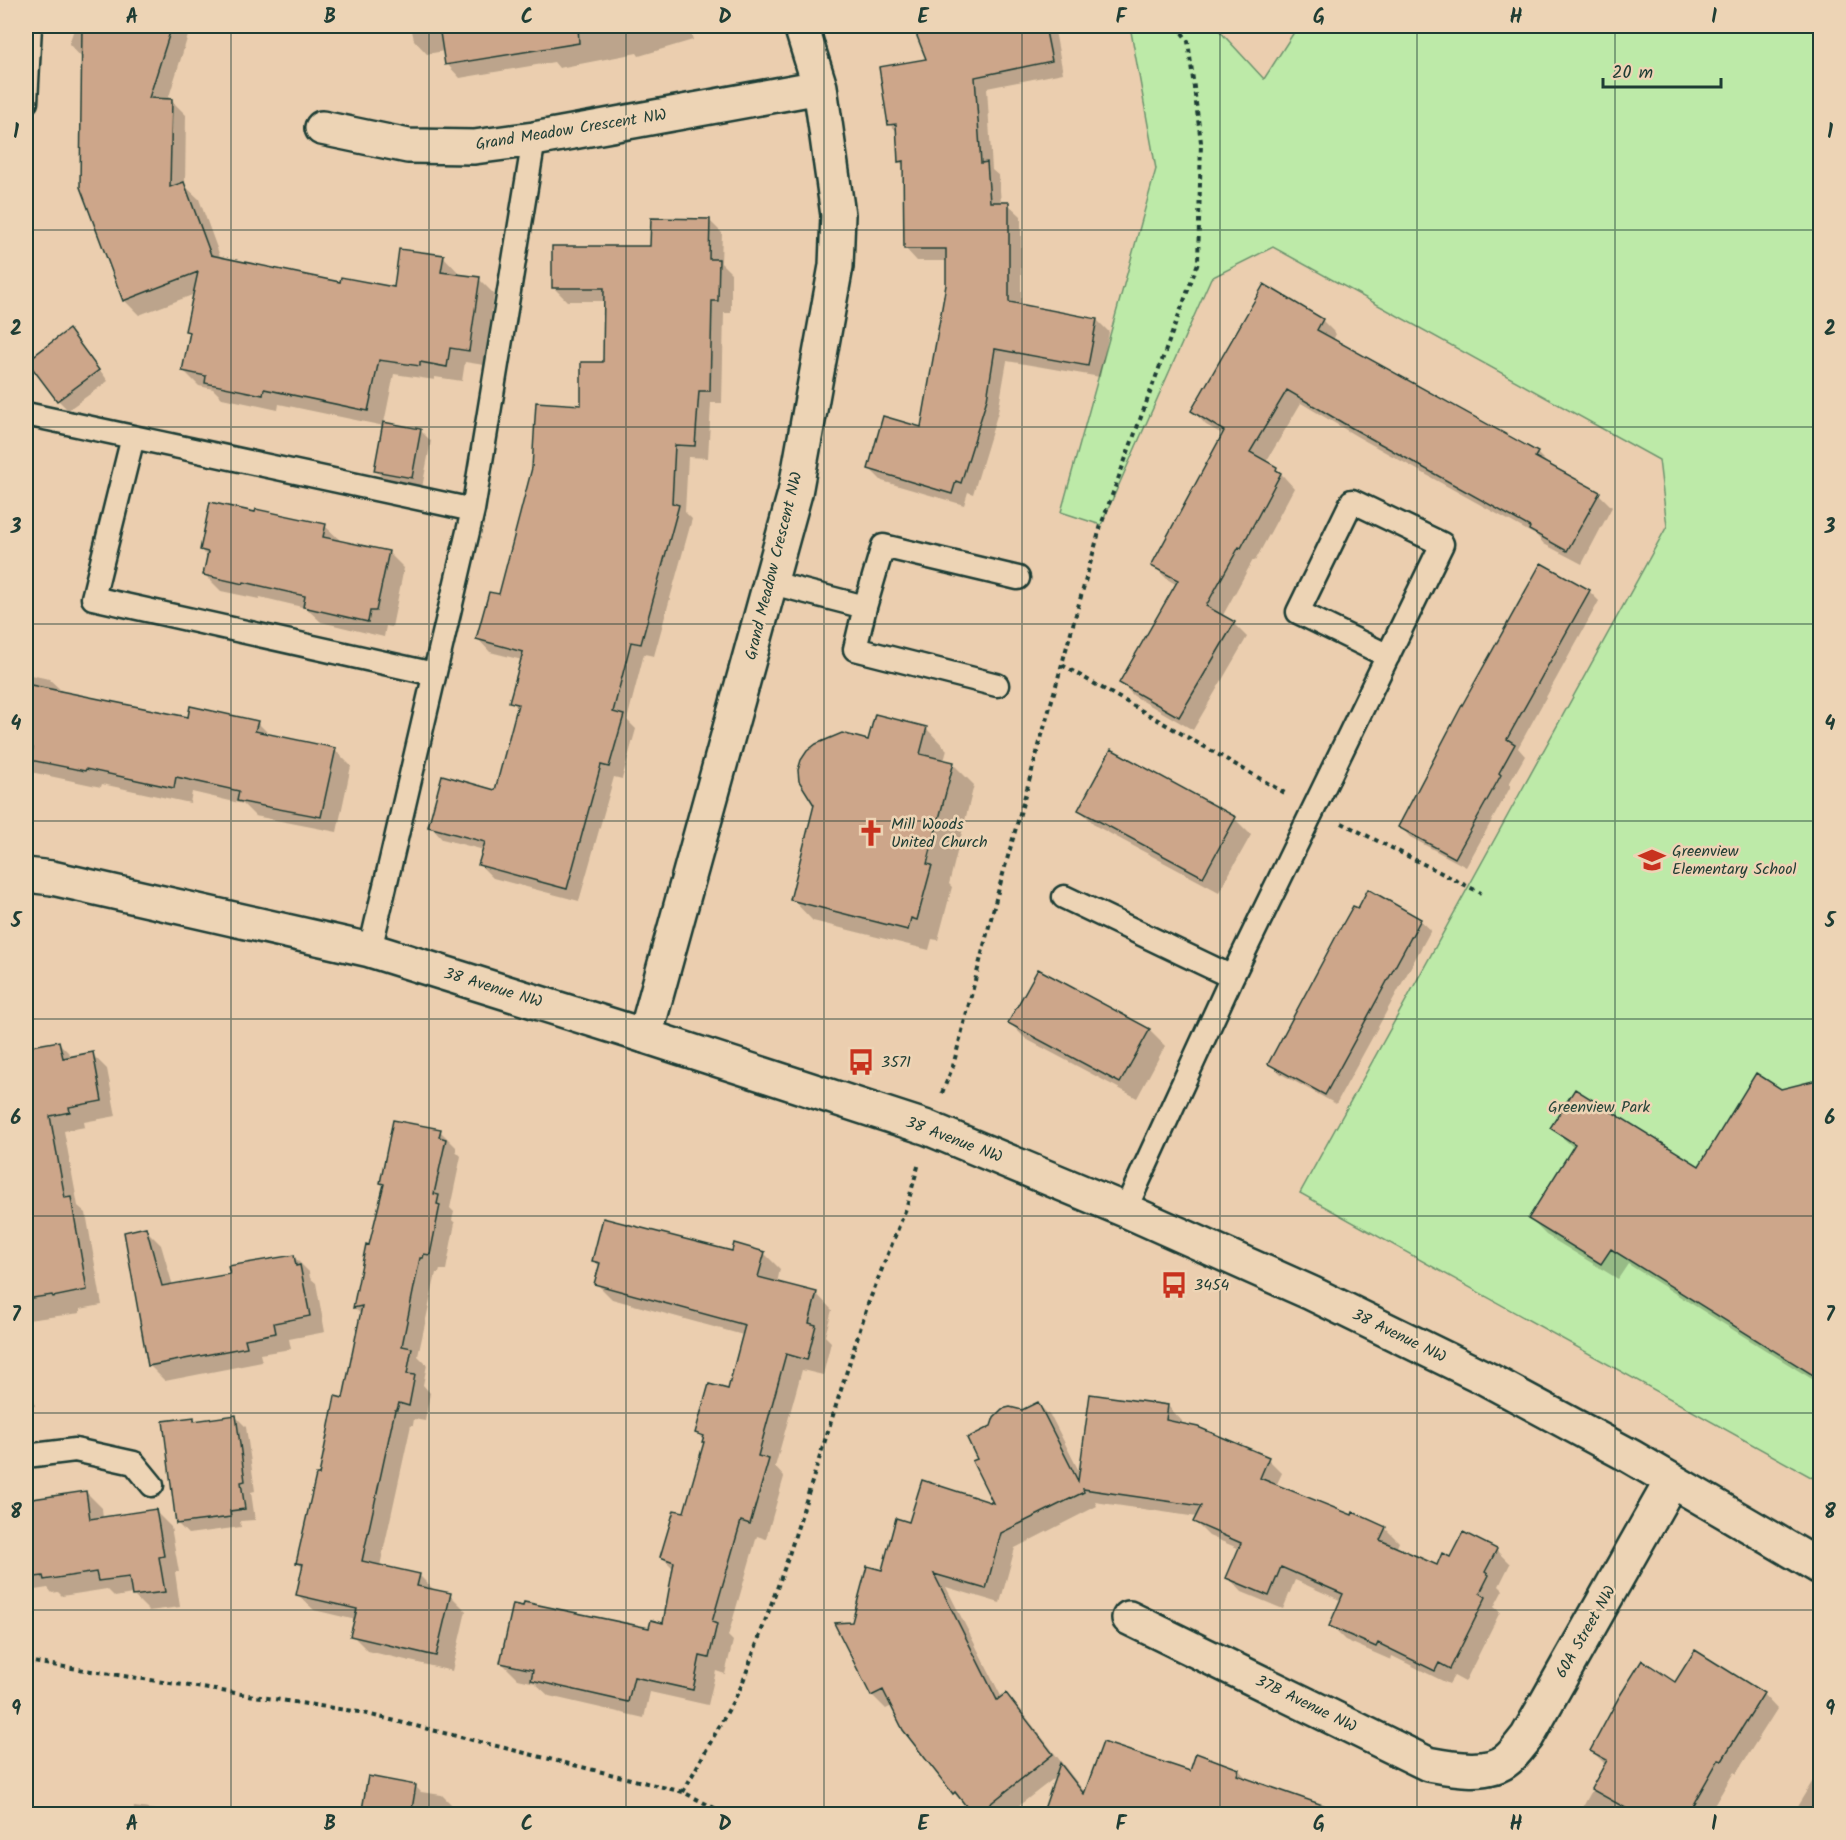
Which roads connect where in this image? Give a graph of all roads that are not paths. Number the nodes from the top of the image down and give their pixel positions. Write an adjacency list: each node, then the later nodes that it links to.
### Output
1 (30, 26): 4 (lane)
2 (801, 26): 3 (street, Grand Meadow Crescent NW)
3 (820, 87): 6 (street, Grand Meadow Crescent NW); 11 (street, Grand Meadow Crescent NW)
4 (26, 102)
5 (322, 128): 6 (street, Grand Meadow Crescent NW)
6 (534, 139): 9 (lane)
7 (26, 414): 8 (lane)
8 (133, 437): 9 (lane); 14 (lane)
9 (473, 510): 14 (lane)
10 (1018, 578): 12 (lane)
11 (772, 583): 12 (lane); 20 (street, Grand Meadow Crescent NW)
12 (865, 607): 15 (lane)
13 (1388, 656): 13 (lane); 19 (lane)
14 (434, 674): 18 (lane)
15 (997, 685)
16 (26, 874): 18 (street, 38 Avenue NW)
17 (1064, 897): 19 (lane)
18 (370, 950): 20 (street, 38 Avenue NW)
19 (1232, 977): 21 (lane)
20 (645, 1036): 21 (street, 38 Avenue NW)
21 (1125, 1210): 23 (street, 38 Avenue NW)
22 (26, 1456): 24 (lane)
23 (1671, 1482): 25 (street, 38 Avenue NW); 27 (street, 60A Street NW)
24 (152, 1485)
25 (1821, 1567)
26 (1129, 1618): 27 (street, 37B Avenue NW)
27 (1487, 1768)

